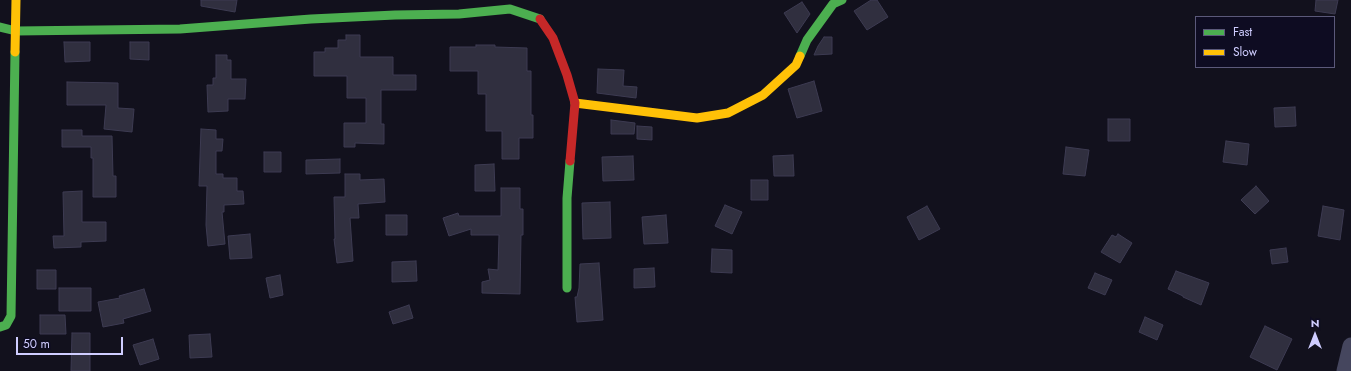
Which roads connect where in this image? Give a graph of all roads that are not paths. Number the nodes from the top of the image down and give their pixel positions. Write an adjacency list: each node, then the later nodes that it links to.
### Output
1 (16, 0): 4 (street)
2 (842, 0): 5 (street)
3 (0, 27): 4 (street)
4 (16, 32): 5 (street); 7 (street)
5 (575, 103): 6 (street)
6 (567, 288)
7 (0, 327)
8 (1351, 346): 9 (street)
9 (1345, 371)

